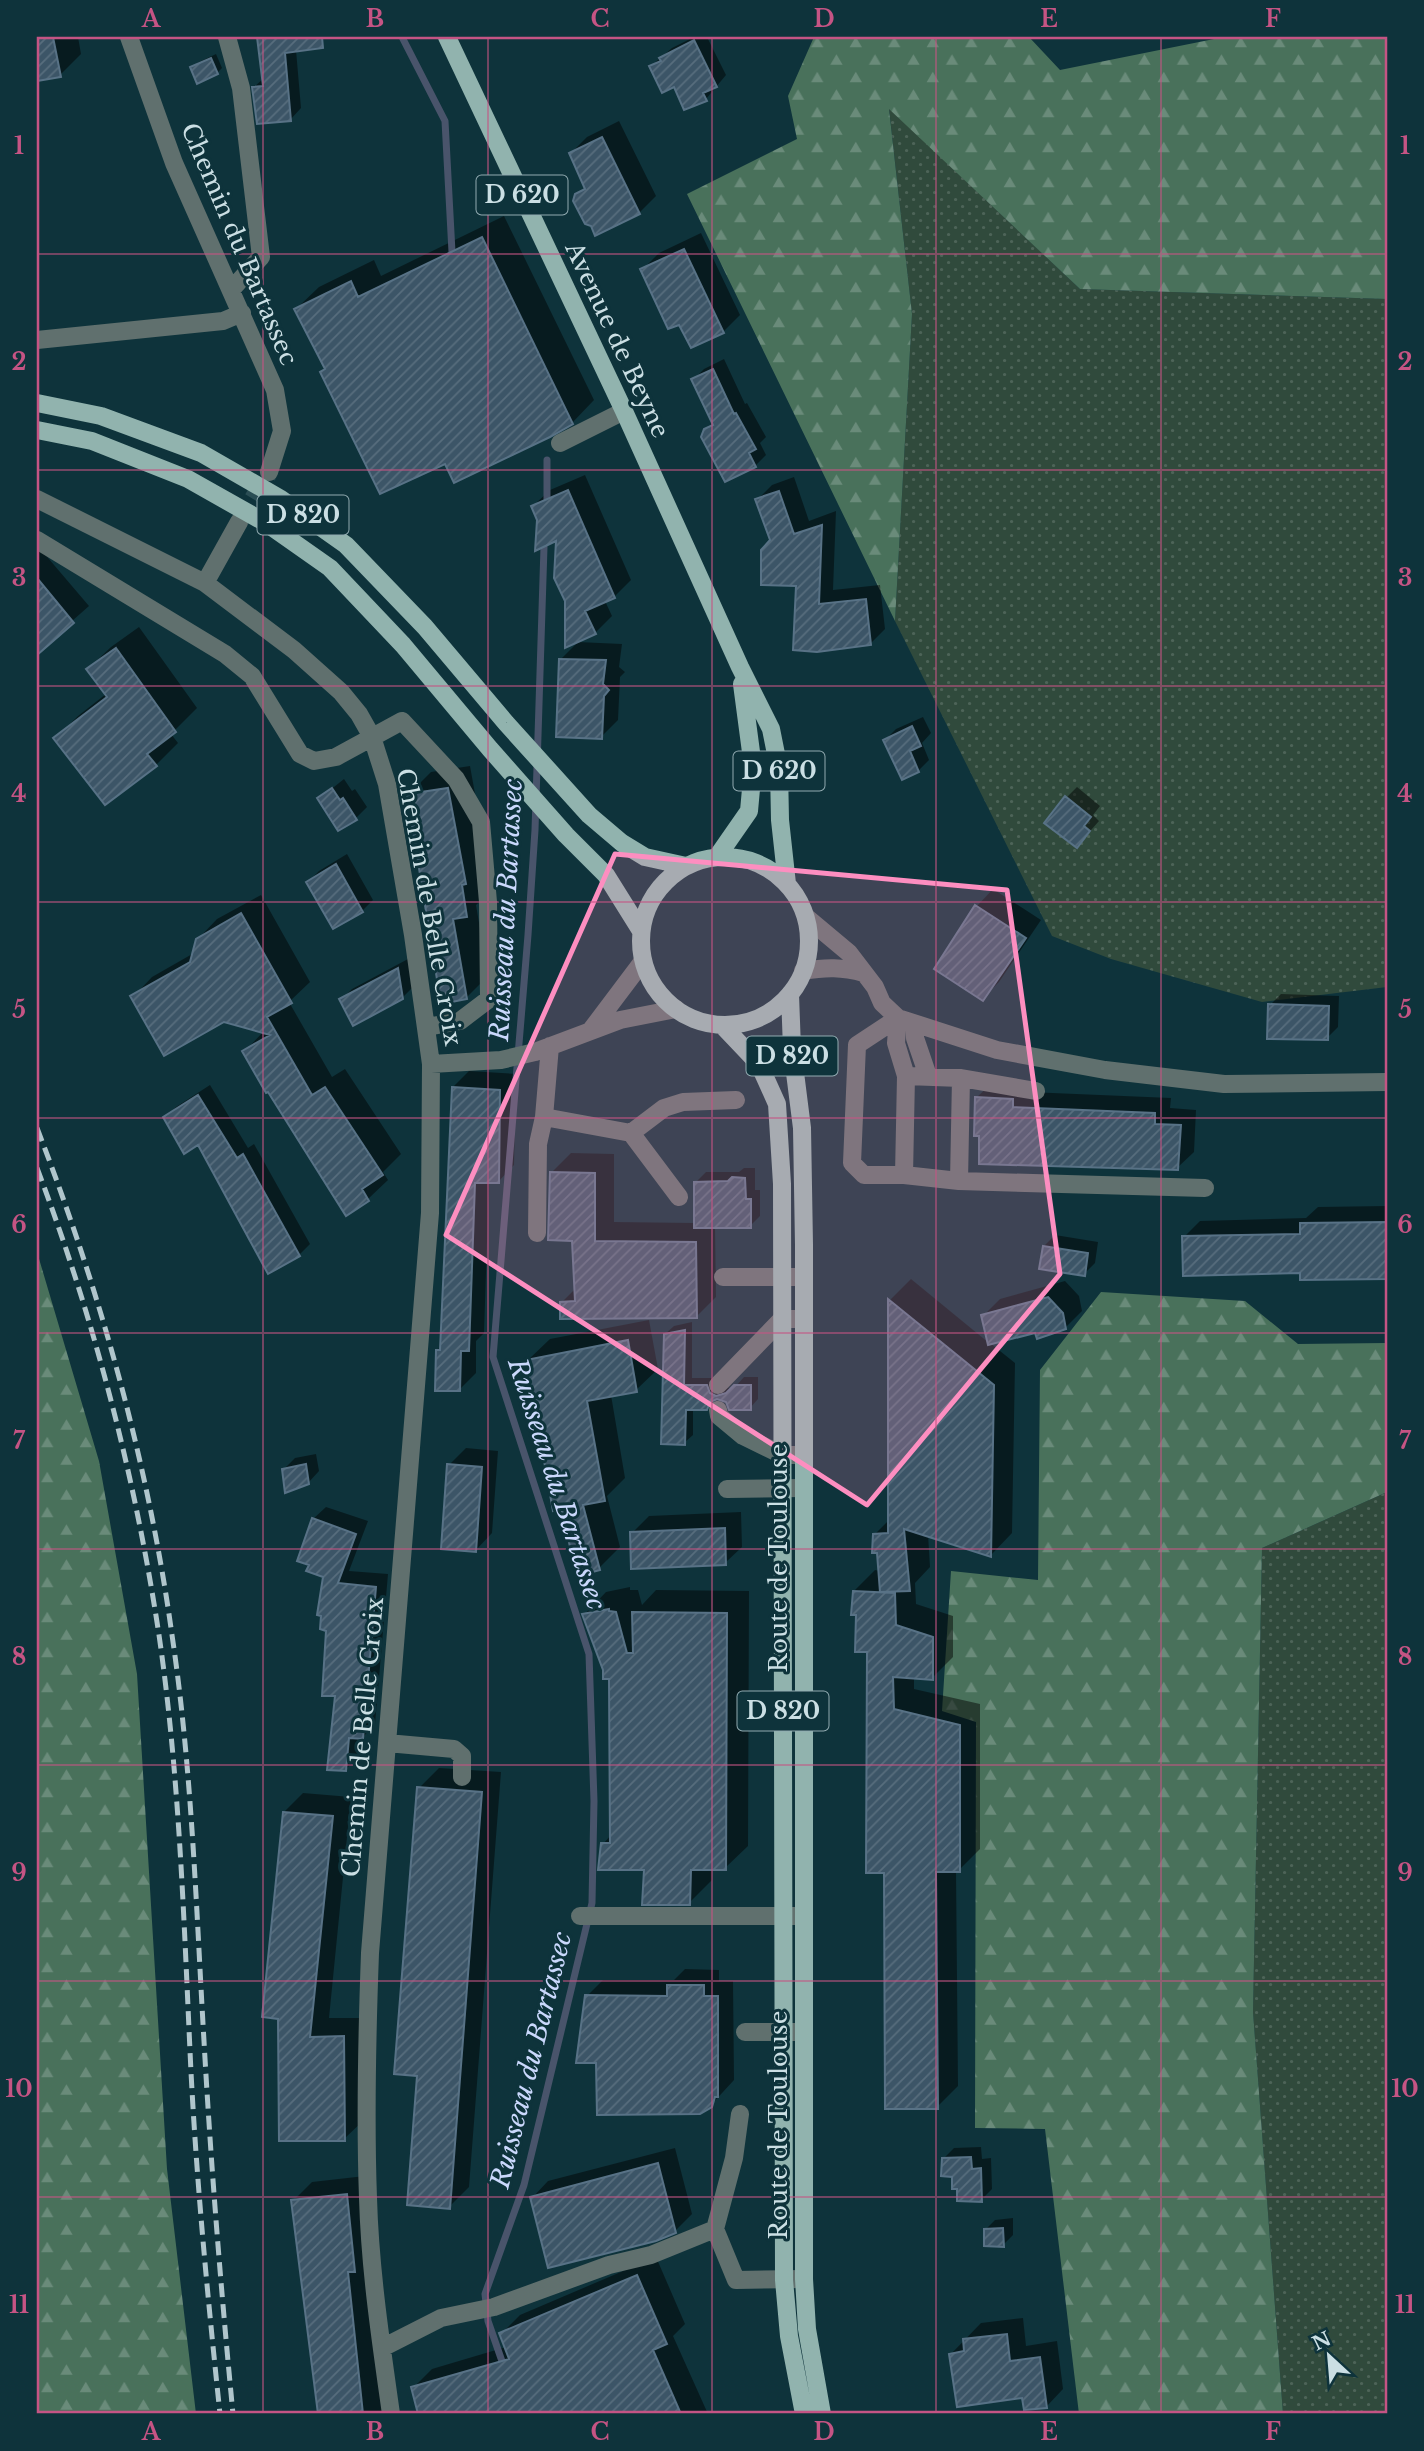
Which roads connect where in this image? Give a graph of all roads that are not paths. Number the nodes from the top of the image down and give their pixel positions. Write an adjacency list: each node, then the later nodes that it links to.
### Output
1 (129, 37): 4 (street, Chemin du Bartassec)
2 (226, 37): 4 (street)
3 (447, 37): 8 (main road, Avenue de Beyne / D 620)
4 (231, 290): 5 (street, Chemin du Bartassec)
5 (242, 313): 6 (street); 11 (street, Chemin du Bartassec)
6 (37, 340)
7 (37, 403): 19 (main road, D 820)
8 (624, 411): 10 (street); 16 (main road, Avenue de Beyne / D 620)
9 (37, 430): 22 (main road, D 820)
10 (560, 443)
11 (269, 472)
12 (37, 499): 15 (street, Chemin de Belle Croix)
13 (239, 522): 15 (street)
14 (37, 540): 17 (street)
15 (205, 583): 17 (street, Chemin de Belle Croix)
16 (740, 667): 18 (main road, Avenue de Beyne / D 620); 20 (main road, Avenue de Beyne / D 620)
17 (372, 737): 31 (street, Chemin de Belle Croix); 31 (street)
18 (717, 857): 19 (main road); 20 (main road)
19 (686, 866): 22 (main road)
20 (788, 884): 21 (main road)
21 (806, 917): 24 (main road); 25 (street)
22 (641, 931): 23 (main road)
23 (643, 961): 27 (main road); 32 (street)
24 (803, 971): 25 (street); 26 (main road)
25 (864, 973): 28 (street)
26 (790, 995): 29 (main road); 49 (main road, Route de Toulouse / D 820)
27 (676, 1009): 29 (main road); 32 (street, Chemin de Belle Croix)
28 (898, 1018): 30 (street); 35 (street); 43 (street)
29 (722, 1025): 50 (main road, Route de Toulouse / D 820)
30 (915, 1025): 36 (street); 38 (street)
31 (427, 1027): 34 (street, Chemin de Belle Croix)
32 (591, 1030): 33 (street, Chemin de Belle Croix)
33 (542, 1049): 34 (street, Chemin de Belle Croix); 41 (street)
34 (431, 1064): 60 (street, Chemin de Belle Croix)
35 (906, 1076): 36 (street); 43 (street)
36 (928, 1076): 37 (street)
37 (961, 1078): 39 (street); 44 (street)
38 (1387, 1082)
39 (1036, 1091)
40 (736, 1100): 42 (street)
41 (544, 1117): 42 (street); 47 (street)
42 (631, 1133): 46 (street)
43 (904, 1175): 44 (street)
44 (959, 1181): 45 (street)
45 (1205, 1188)
46 (679, 1197)
47 (537, 1233)
48 (723, 1277): 50 (street)
49 (803, 1278): 50 (street); 51 (main road, Route de Toulouse / D 820)
50 (782, 1279): 52 (main road, Route de Toulouse / D 820)
51 (804, 1319): 52 (street); 56 (main road, Route de Toulouse / D 820)
52 (782, 1320): 53 (street); 55 (main road, Route de Toulouse / D 820)
53 (718, 1385)
54 (718, 1410): 55 (street)
55 (782, 1455): 56 (street); 59 (main road, Route de Toulouse / D 820)
56 (803, 1455): 57 (main road, Route de Toulouse / D 820)
57 (803, 1488): 59 (street); 64 (main road, Route de Toulouse / D 820)
58 (727, 1489): 59 (street)
59 (781, 1489): 63 (main road, Route de Toulouse / D 820)
60 (387, 1743): 61 (street); 72 (street, Chemin de Belle Croix)
61 (462, 1777)
62 (580, 1916): 63 (street)
63 (783, 1916): 64 (street); 65 (main road, Route de Toulouse / D 820)
64 (804, 1916): 67 (main road, Route de Toulouse / D 820)
65 (784, 2031): 66 (street); 67 (street); 71 (main road, Route de Toulouse / D 820)
66 (745, 2032)
67 (803, 2032): 70 (main road, Route de Toulouse / D 820)
68 (740, 2114): 69 (street)
69 (715, 2229): 71 (street); 72 (street)
70 (804, 2279): 71 (street); 75 (main road, Route de Toulouse / D 820)
71 (784, 2280): 74 (main road, Route de Toulouse / D 820)
72 (382, 2348): 73 (street, Chemin de Belle Croix)
73 (391, 2414)
74 (804, 2414)
75 (822, 2414)

